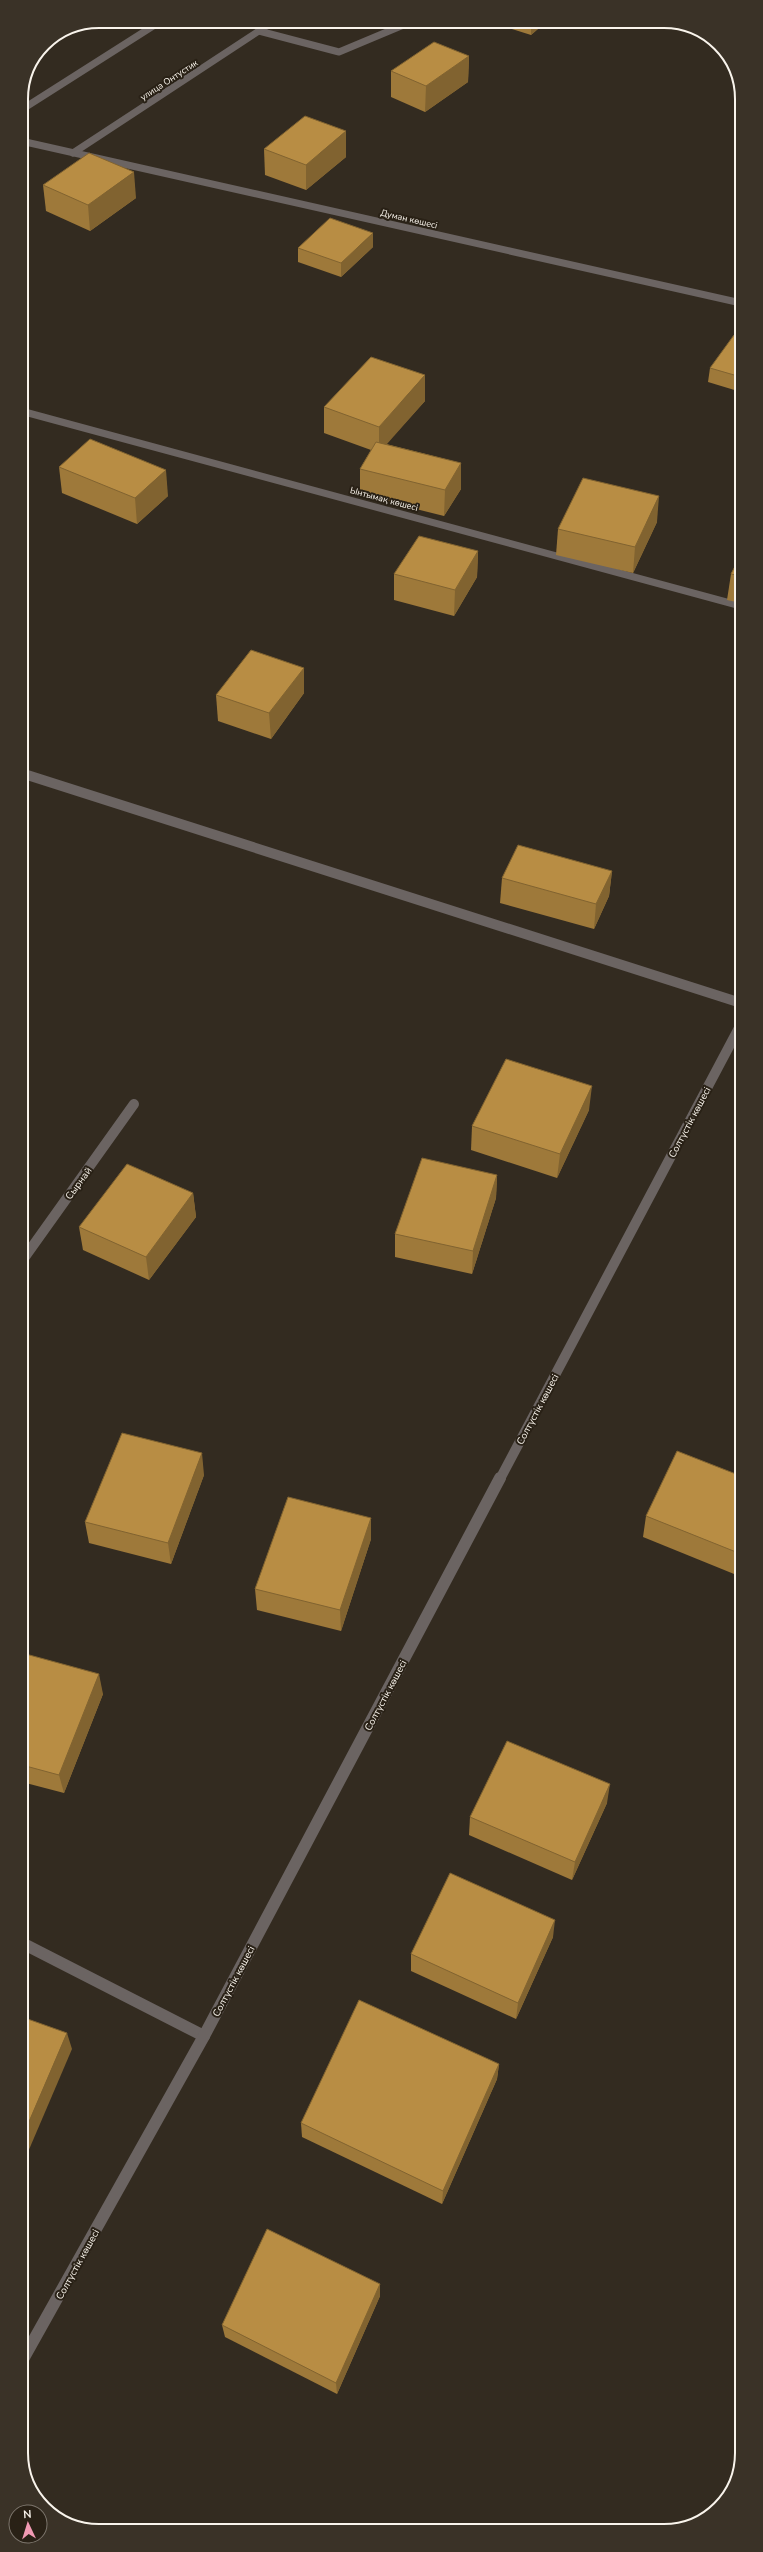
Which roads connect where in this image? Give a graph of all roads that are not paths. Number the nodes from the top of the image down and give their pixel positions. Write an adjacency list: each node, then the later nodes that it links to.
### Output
1 (150, 28): 5 (street)
2 (264, 28): 4 (street, улица Онтустик)
3 (396, 28): 4 (street)
4 (259, 31): 7 (street, улица Онтустик)
5 (28, 106)
6 (28, 143): 7 (street, Думан көшесі)
7 (74, 153): 8 (street, Думан көшесі)
8 (735, 302)
9 (28, 413): 10 (street, Ынтымақ көшесі)
10 (735, 604)
11 (28, 775): 12 (street)
12 (735, 1001)
13 (735, 1035): 17 (street, Солтүстік көшесі)
14 (134, 1104): 15 (street, Сырнай)
15 (28, 1253)
16 (28, 1946): 17 (street)
17 (204, 2036): 18 (street, Солтүстік көшесі)
18 (28, 2350)

